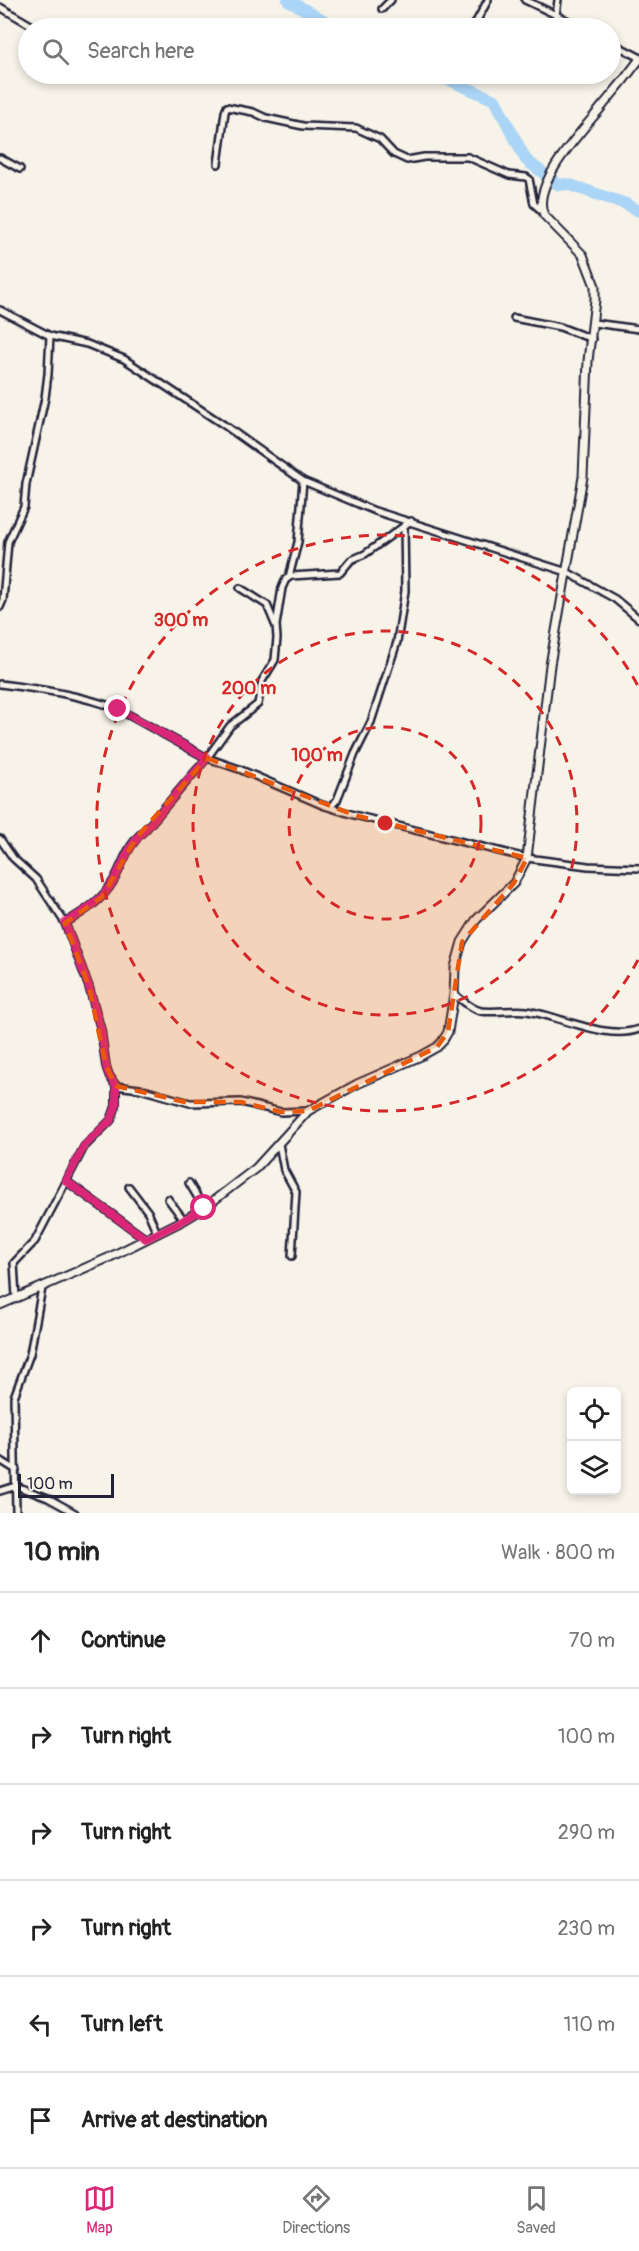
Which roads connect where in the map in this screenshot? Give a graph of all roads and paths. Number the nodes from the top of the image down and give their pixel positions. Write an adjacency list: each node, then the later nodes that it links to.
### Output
1 (391, 0): 6 (street)
2 (488, 0): 9 (street)
3 (525, 0): 7 (street)
4 (558, 0): 7 (street)
5 (0, 7): 8 (street)
6 (382, 9)
7 (556, 16): 10 (street)
8 (19, 18)
9 (479, 18)
10 (560, 18)
11 (621, 48): 12 (street)
12 (639, 59): 13 (main road)
13 (621, 81)
14 (619, 84): 18 (main road)
15 (0, 158): 17 (street)
16 (218, 164): 18 (street)
17 (20, 169)
18 (543, 212): 21 (main road)
19 (0, 310): 23 (street)
20 (514, 318): 24 (street)
21 (594, 323): 22 (street); 24 (main road)
22 (639, 329)
23 (50, 336): 25 (street); 28 (street)
24 (592, 339): 29 (main road)
25 (303, 481): 26 (street); 30 (street)
26 (411, 521): 27 (street); 29 (street)
27 (404, 525): 30 (street); 37 (street)
28 (3, 559): 32 (street)
29 (567, 572): 33 (street); 40 (main road)
30 (286, 579): 34 (street)
31 (240, 588): 34 (street)
32 (0, 607)
33 (639, 619)
34 (276, 625): 36 (street)
35 (0, 684): 36 (street)
36 (207, 758): 37 (street); 42 (street)
37 (330, 807): 40 (street)
38 (0, 839): 39 (street)
39 (2, 849): 42 (street)
40 (527, 858): 41 (street); 43 (main road)
41 (639, 868)
42 (65, 923): 45 (street)
43 (454, 994): 44 (street); 46 (main road)
44 (639, 1029)
45 (116, 1086): 46 (street); 48 (street)
46 (308, 1111): 47 (main road)
47 (279, 1144): 52 (main road); 56 (street)
48 (66, 1181): 55 (street); 58 (street)
49 (189, 1183): 52 (street)
50 (129, 1187): 54 (street)
51 (168, 1199): 53 (street)
52 (204, 1208): 53 (main road)
53 (184, 1220): 54 (main road)
54 (157, 1233): 55 (main road)
55 (146, 1239): 57 (main road)
56 (292, 1256)
57 (42, 1288): 58 (main road); 61 (street)
58 (16, 1298): 59 (main road)
59 (0, 1305)
60 (0, 1460): 61 (street)
61 (16, 1470): 62 (street)
62 (16, 1486): 63 (street); 64 (street); 65 (street)
63 (0, 1491)
64 (16, 1513)
65 (75, 1513)

